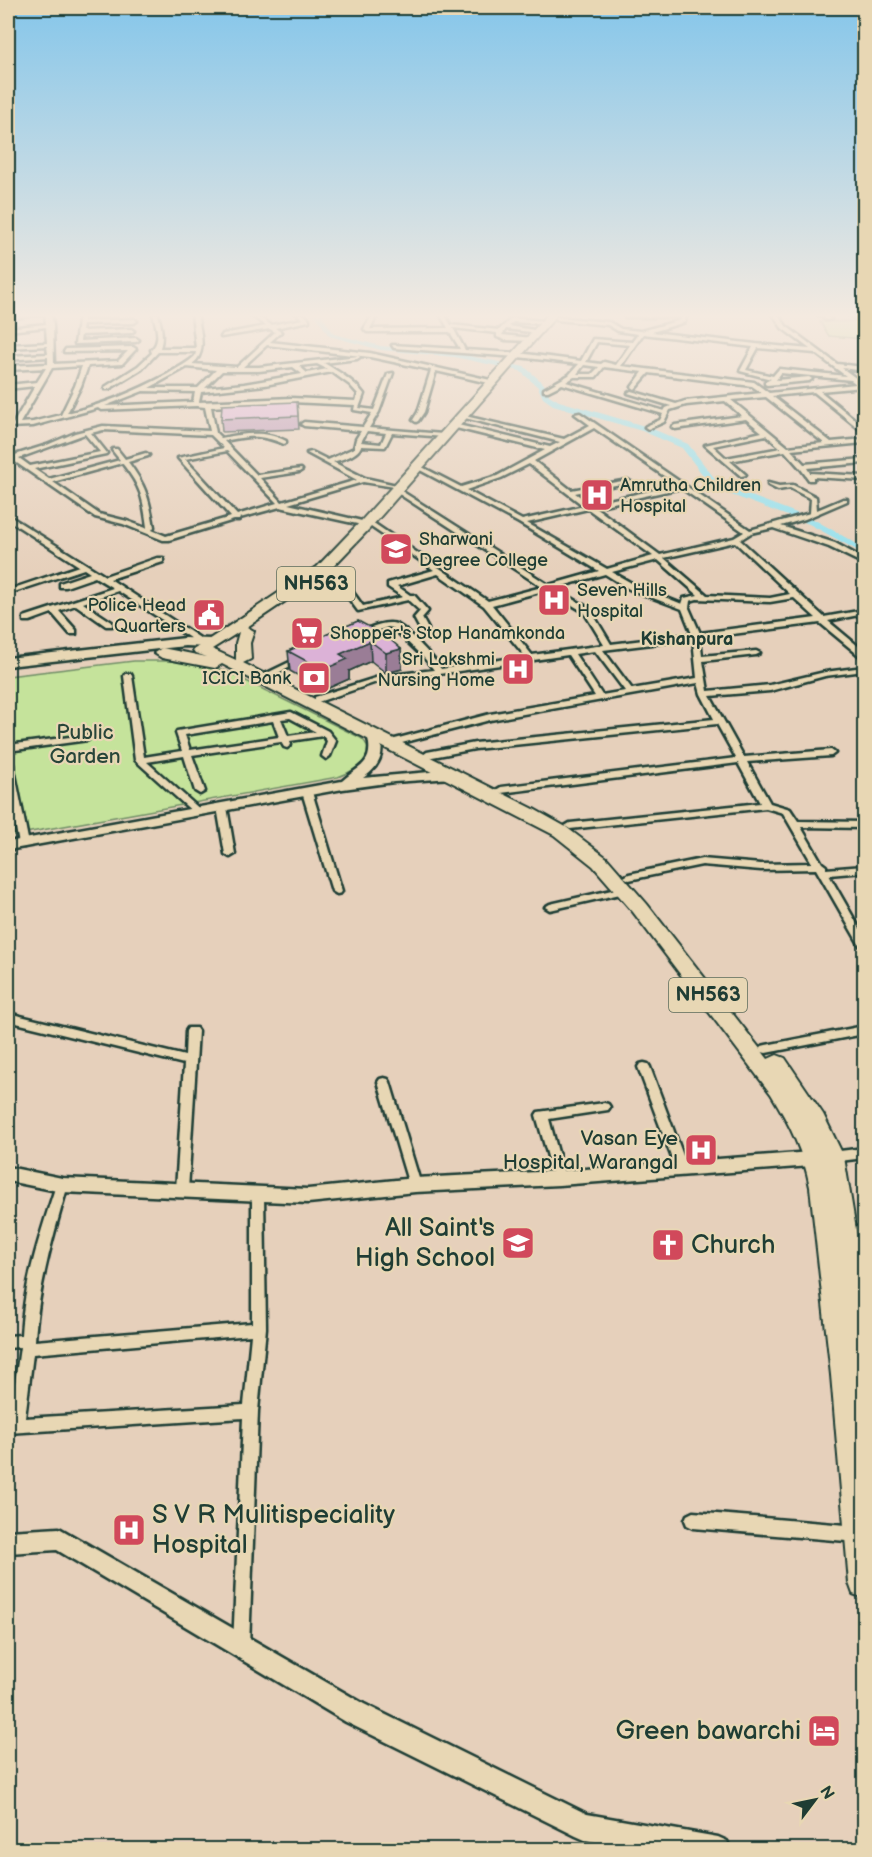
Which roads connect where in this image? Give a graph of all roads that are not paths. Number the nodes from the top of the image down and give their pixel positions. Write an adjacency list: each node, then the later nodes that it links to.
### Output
1 (28, 401): 31 (street)
2 (71, 401): 25 (street)
3 (115, 401): 21 (street)
4 (197, 401): 18 (street)
5 (280, 401): 19 (street)
6 (306, 401): 17 (street)
7 (380, 401): 22 (street)
8 (424, 401): 28 (street)
9 (476, 401): 41 (highway, NH563)
10 (480, 401): 26 (highway, NH563)
11 (624, 401): 23 (street)
12 (662, 401): 20 (street)
13 (714, 401): 20 (street)
14 (728, 401): 27 (street)
15 (777, 401): 47 (street)
16 (829, 401): 36 (street)
17 (358, 403): 22 (street)
18 (196, 404): 19 (street); 21 (street)
19 (208, 405): 39 (street)
20 (676, 406): 23 (street)
21 (98, 408): 25 (street)
22 (376, 412): 35 (street)
23 (666, 413): 33 (street)
24 (578, 414): 30 (street)
25 (63, 416): 31 (street)
26 (467, 417): 32 (highway, NH563); 43 (street)
27 (746, 417): 34 (street); 40 (street)
28 (416, 420)
29 (304, 424): 35 (street)
30 (595, 425): 43 (street); 71 (street)
31 (11, 426)
32 (458, 427): 49 (street); 62 (highway, NH563)
33 (648, 427)
34 (675, 427)
35 (364, 429): 38 (street); 46 (street)
36 (864, 430)
37 (87, 432): 39 (street); 53 (street); 61 (street)
38 (390, 432): 41 (street); 46 (street)
39 (213, 433): 42 (street)
40 (765, 433): 50 (street); 56 (street)
41 (443, 436): 73 (highway, NH563)
42 (220, 440): 45 (street); 48 (street)
43 (565, 441): 49 (street)
44 (864, 441): 47 (street)
45 (284, 442)
46 (358, 444): 59 (street)
47 (829, 444): 50 (street)
48 (228, 449): 65 (street); 80 (street)
49 (550, 449): 57 (street)
50 (785, 449): 56 (street); 60 (street)
51 (114, 450): 55 (street)
52 (310, 453): 59 (street)
53 (10, 455): 61 (street)
54 (146, 455): 55 (street)
55 (122, 460): 68 (street); 84 (street)
56 (725, 460): 64 (street)
57 (530, 461): 72 (street); 74 (street)
58 (864, 461): 60 (street)
59 (327, 462): 67 (street)
60 (803, 466): 66 (street)
61 (28, 468): 68 (street)
62 (422, 469): 72 (street); 73 (highway, NH563)
63 (299, 470): 65 (street)
64 (743, 475)
65 (255, 477): 76 (street)
66 (864, 478)
67 (363, 480): 73 (street); 76 (street)
68 (48, 481): 84 (street)
69 (628, 482): 74 (street)
70 (770, 484): 78 (street)
71 (682, 486): 77 (street); 85 (street)
72 (461, 489): 81 (street)
73 (400, 490): 82 (highway, NH563); 97 (street)
74 (570, 492): 77 (street)
75 (845, 500): 78 (street)
76 (282, 506): 80 (street); 82 (street)
77 (590, 506): 81 (street); 87 (street)
78 (813, 514): 83 (street)
79 (8, 517): 90 (street)
80 (237, 519): 84 (street)
81 (521, 522): 92 (street)
82 (370, 524): 91 (street); 94 (highway, NH563); 117 (highway, NH563)
83 (774, 526): 85 (street); 89 (street)
84 (148, 530)
85 (749, 532): 86 (street)
86 (736, 540): 87 (street); 100 (street)
87 (659, 557): 92 (street); 102 (street)
88 (160, 560): 95 (street)
89 (864, 561)
90 (85, 566): 93 (street); 99 (street)
91 (440, 571): 101 (street); 104 (street)
92 (608, 571): 97 (street); 105 (street)
93 (96, 574): 95 (street); 96 (street)
94 (327, 575): 101 (street); 112 (highway, NH563)
95 (104, 579): 98 (street)
96 (63, 585)
97 (548, 587): 104 (street); 116 (street)
98 (120, 588): 103 (street); 117 (street)
99 (8, 592)
100 (796, 595): 102 (street); 109 (street)
101 (411, 597): 111 (street)
102 (705, 597): 105 (street)
103 (77, 602): 106 (street); 110 (street)
104 (487, 604): 124 (street)
105 (685, 608): 114 (street)
106 (54, 610): 108 (street); 113 (street)
107 (864, 612): 109 (street)
108 (27, 619)
109 (822, 620): 114 (street); 120 (street)
110 (109, 624)
111 (424, 629)
112 (247, 631): 117 (highway, NH563); 127 (highway)
113 (73, 632)
114 (696, 634): 116 (street); 125 (street)
115 (354, 638): 130 (street)
116 (608, 646): 118 (street)
117 (210, 647): 121 (main road); 126 (main road); 127 (highway, NH563)
118 (597, 648): 119 (street); 134 (street)
119 (570, 651): 124 (street); 136 (street)
120 (862, 652)
121 (162, 653): 127 (highway); 129 (main road)
122 (756, 653): 125 (street)
123 (312, 656): 131 (street)
124 (530, 658): 130 (street)
125 (698, 659): 133 (street)
126 (8, 662)
127 (239, 663): 131 (highway, NH563); 142 (highway, NH563)
128 (864, 669): 135 (street)
129 (8, 671)
130 (440, 672): 137 (street)
131 (269, 674): 137 (highway, NH563)
132 (128, 676): 150 (street)
133 (701, 680): 134 (street); 135 (street)
134 (630, 692): 136 (street)
135 (705, 694): 139 (street)
136 (600, 698): 143 (street)
137 (318, 699): 143 (highway, NH563)
138 (276, 717): 140 (street); 144 (street); 146 (street)
139 (718, 721): 148 (street); 151 (street)
140 (325, 733): 144 (street); 149 (street)
141 (85, 738): 145 (street)
142 (374, 738): 153 (highway, NH563); 154 (street)
143 (398, 741): 148 (highway, NH563)
144 (285, 742): 146 (street)
145 (8, 748)
146 (186, 753): 150 (street); 155 (street)
147 (831, 753): 151 (street)
148 (427, 755): 156 (highway, NH563)
149 (326, 756)
150 (140, 760): 160 (street)
151 (739, 760): 156 (street); 158 (street)
152 (8, 764): 164 (street)
153 (452, 774): 154 (street); 169 (highway, NH563)
154 (343, 785): 157 (street)
155 (200, 790)
156 (501, 790): 163 (highway, NH563)
157 (307, 792): 159 (street); 170 (street)
158 (765, 805): 161 (street); 163 (street)
159 (222, 807): 160 (street); 166 (street)
160 (198, 812): 164 (street)
161 (795, 824): 162 (street); 167 (street)
162 (864, 825)
163 (570, 826): 169 (highway, NH563)
164 (24, 844): 165 (street)
165 (8, 846)
166 (230, 854)
167 (823, 869): 168 (street); 169 (street); 172 (street)
168 (864, 869)
169 (627, 883): 171 (street); 176 (highway, NH563); 182 (highway, NH563)
170 (337, 891)
171 (550, 907)
172 (864, 944)
173 (8, 1017): 177 (street)
174 (864, 1030): 176 (street)
175 (192, 1031): 177 (street)
176 (766, 1049): 182 (highway, NH563)
177 (189, 1060): 188 (street)
178 (644, 1067): 183 (street)
179 (384, 1082): 187 (street)
180 (604, 1107): 185 (street)
181 (864, 1153): 182 (street)
182 (824, 1157): 183 (street); 193 (highway, NH563); 197 (highway, NH563)
183 (682, 1169): 185 (street)
184 (8, 1174): 186 (street)
185 (559, 1178): 187 (street)
186 (62, 1185): 188 (street); 192 (street)
187 (415, 1185): 189 (street)
188 (182, 1190): 189 (street)
189 (258, 1194): 190 (street)
190 (259, 1328): 192 (street); 194 (street)
191 (8, 1342): 192 (street)
192 (27, 1344): 195 (street)
193 (864, 1360)
194 (251, 1411): 195 (street); 200 (street)
195 (12, 1426)
196 (693, 1520): 197 (street)
197 (859, 1534): 199 (highway, NH563)
198 (8, 1542): 200 (street)
199 (864, 1583)
200 (241, 1646): 201 (street)
201 (718, 1850)

